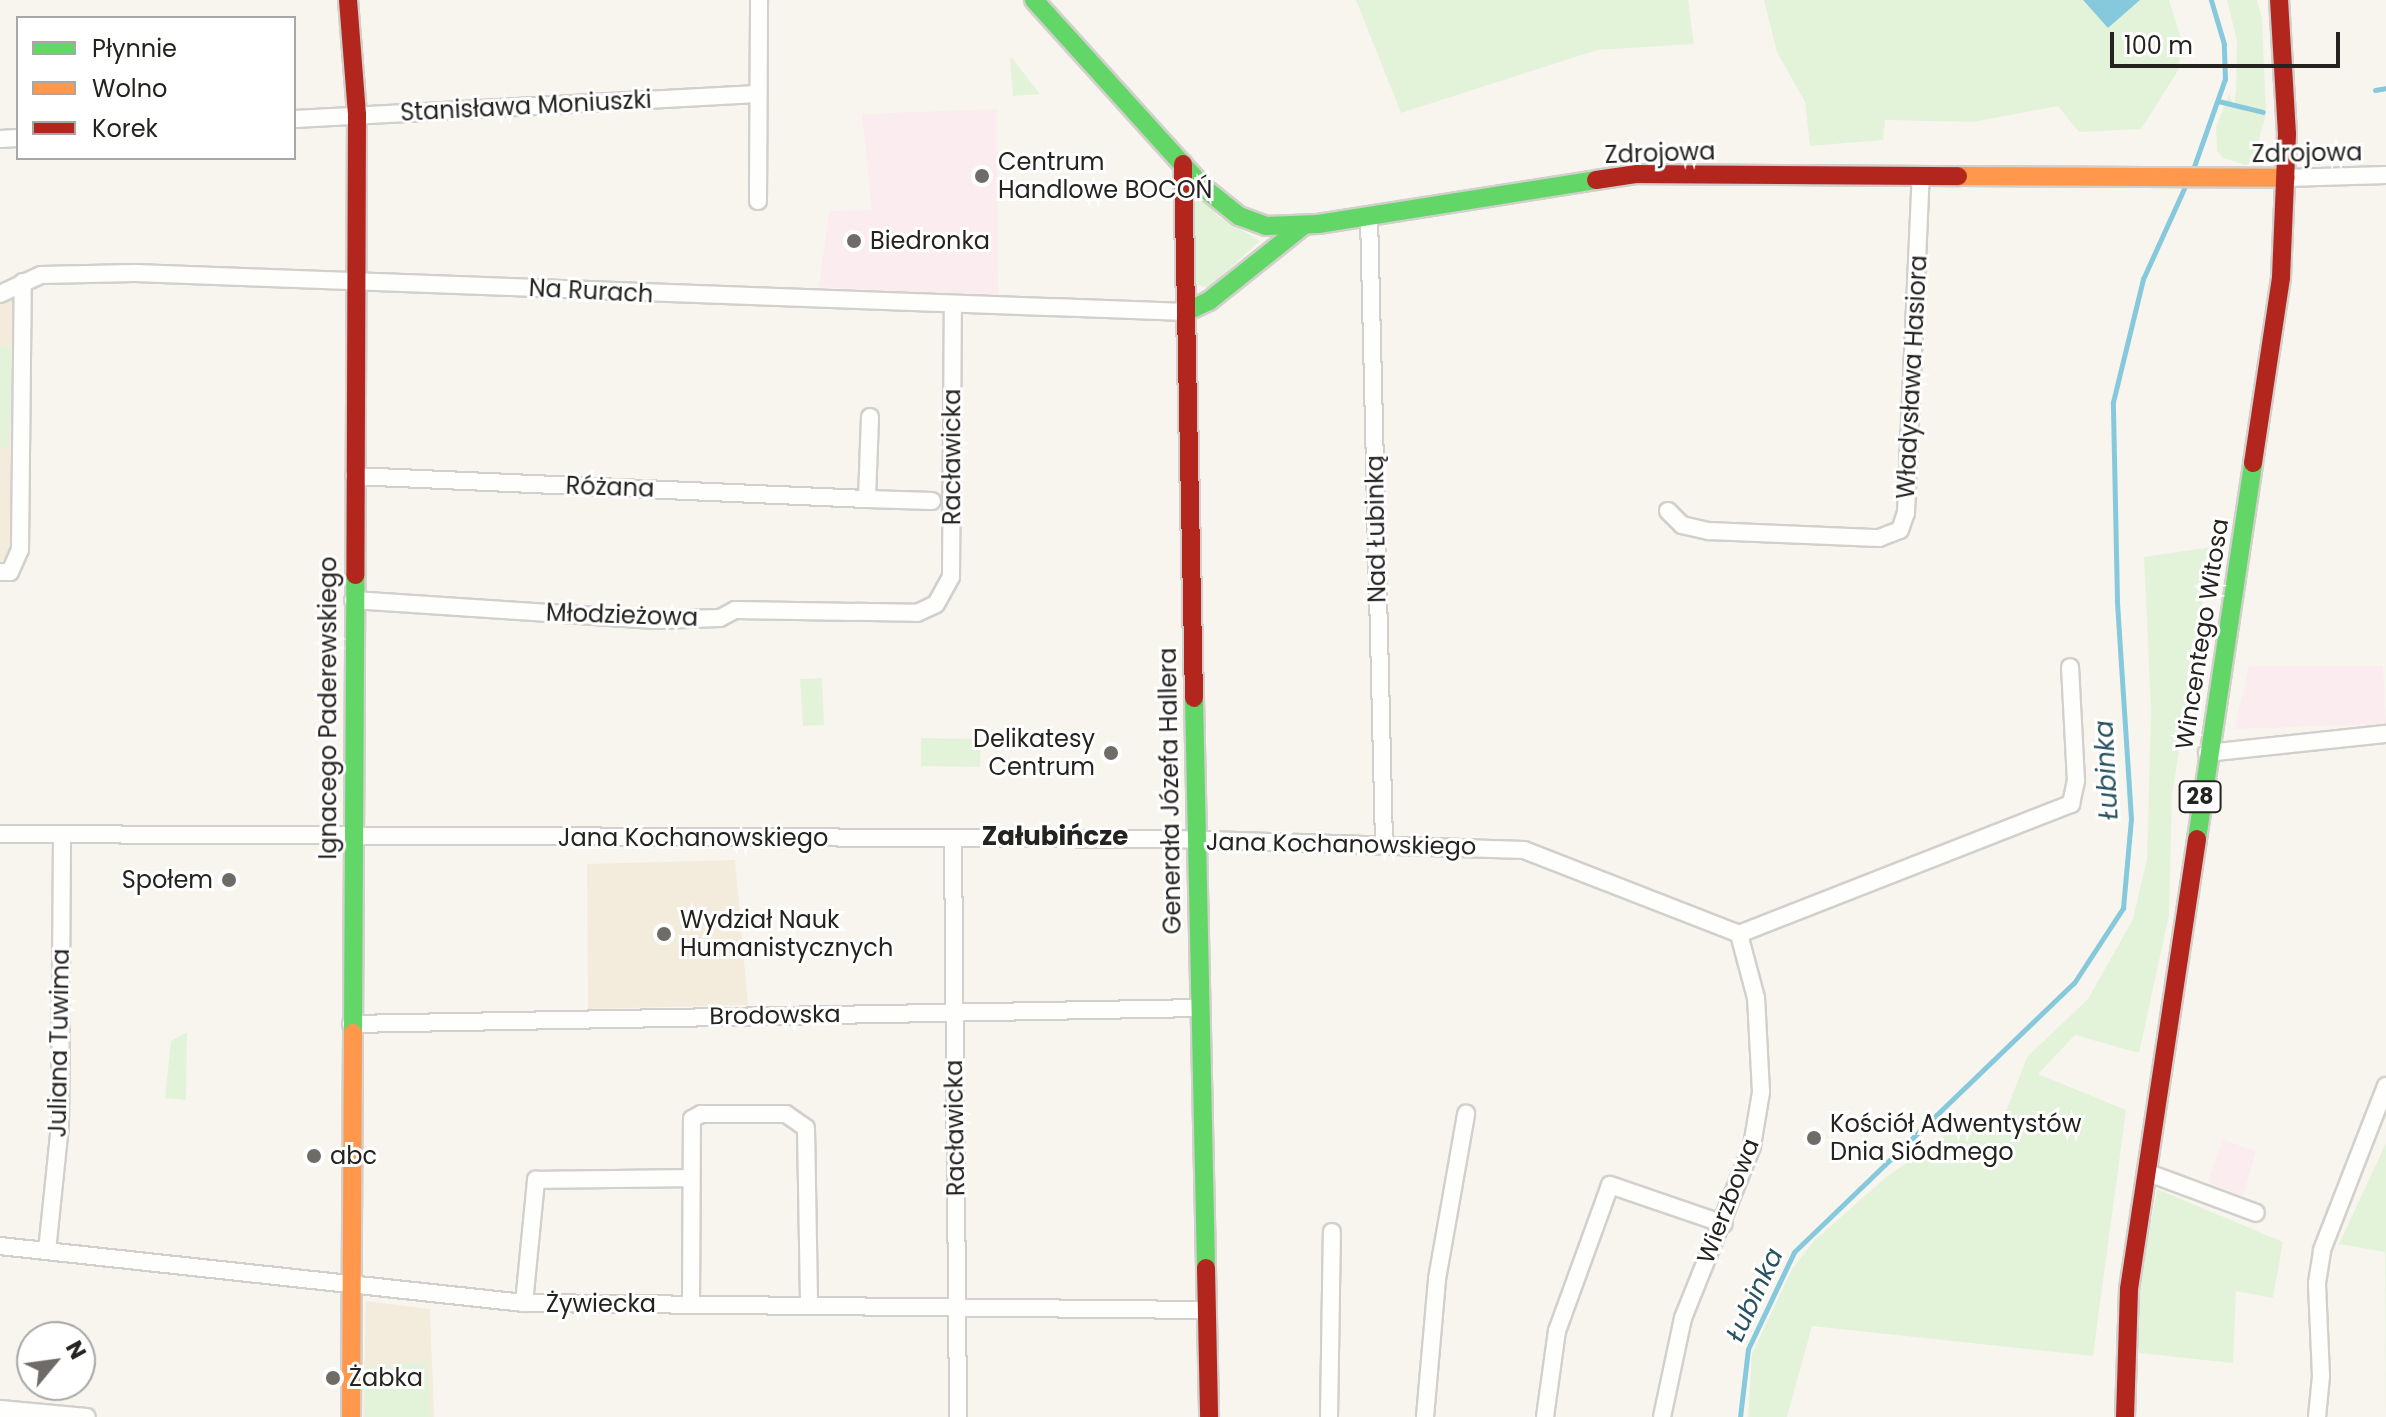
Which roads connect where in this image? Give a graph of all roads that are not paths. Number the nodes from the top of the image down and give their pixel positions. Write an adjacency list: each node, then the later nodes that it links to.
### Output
1 (348, 0): 6 (street, Ignacego Paderewskiego)
2 (759, 0): 5 (street)
3 (1034, 0): 8 (street, Zdrojowa)
4 (2279, 0): 11 (street, Wincentego Witosa / 28)
5 (758, 94): 6 (street, Stanisława Moniuszki); 12 (street)
6 (357, 115): 7 (street, Stanisława Moniuszki); 15 (street, Ignacego Paderewskiego)
7 (296, 119)
8 (1183, 164): 14 (street, Zdrojowa); 19 (street, Generała Józefa Hallera)
9 (2386, 175): 11 (street, Zdrojowa)
10 (1921, 176): 11 (street, Zdrojowa); 13 (street, Zdrojowa); 24 (street, Władysława Hasiora)
11 (2286, 178): 30 (street, Wincentego Witosa / 28)
12 (758, 201)
13 (1369, 216): 14 (street, Zdrojowa); 36 (street, Nad Łubinką)
14 (1303, 226): 19 (street)
15 (355, 280): 16 (street, Na Rurach); 18 (street, Na Rurach); 21 (street, Ignacego Paderewskiego)
16 (23, 282): 17 (street, Na Rurach); 25 (street)
17 (0, 294)
18 (953, 305): 19 (street, Na Rurach); 27 (street, Racławicka)
19 (1186, 312): 35 (street, Generała Józefa Hallera)
20 (870, 417): 22 (street)
21 (354, 476): 22 (street, Różana); 26 (street, Ignacego Paderewskiego)
22 (867, 499): 23 (street, Różana)
23 (932, 501)
24 (1668, 511)
25 (0, 572)
26 (353, 600): 27 (street, Młodzieżowa); 33 (street, Ignacego Paderewskiego)
27 (936, 604)
28 (2070, 667): 37 (street)
29 (2386, 734): 30 (street)
30 (2207, 753): 43 (street, Wincentego Witosa / 28)
31 (0, 834): 32 (street, Jana Kochanowskiego)
32 (62, 835): 33 (street, Jana Kochanowskiego); 49 (street, Juliana Tuwima)
33 (351, 837): 34 (street, Jana Kochanowskiego); 40 (street, Ignacego Paderewskiego)
34 (953, 839): 35 (street, Jana Kochanowskiego); 39 (street, Racławicka)
35 (1195, 840): 36 (street, Jana Kochanowskiego); 38 (street, Generała Józefa Hallera)
36 (1384, 842): 37 (street, Jana Kochanowskiego)
37 (1739, 934): 46 (street, Wierzbowa)
38 (1198, 1008): 39 (street, Brodowska); 55 (street, Generała Józefa Hallera)
39 (954, 1013): 40 (street, Brodowska); 54 (street, Racławicka)
40 (351, 1024): 50 (street, Ignacego Paderewskiego)
41 (2386, 1086): 66 (street)
42 (1466, 1114): 62 (street)
43 (2146, 1172): 45 (street); 65 (street, Wincentego Witosa / 28)
44 (690, 1178): 51 (street); 52 (street); 53 (street)
45 (2256, 1213)
46 (1724, 1224): 63 (street); 64 (street, Wierzbowa)
47 (1332, 1232): 61 (street)
48 (0, 1246): 49 (street, Żywiecka)
49 (47, 1251): 50 (street, Żywiecka)
50 (350, 1286): 51 (street, Żywiecka); 58 (street, Ignacego Paderewskiego)
51 (524, 1303): 52 (street, Żywiecka)
52 (691, 1304): 53 (street, Żywiecka)
53 (809, 1306): 54 (street, Żywiecka)
54 (957, 1307): 55 (street, Żywiecka); 59 (street, Racławicka)
55 (1206, 1310): 60 (street, Generała Józefa Hallera)
56 (0, 1409): 57 (street)
57 (87, 1417)
58 (351, 1417)
59 (958, 1417)
60 (1209, 1417)
61 (1329, 1417)
62 (1425, 1417)
63 (1545, 1417)
64 (1662, 1417)
65 (2125, 1417)
66 (2317, 1417)

